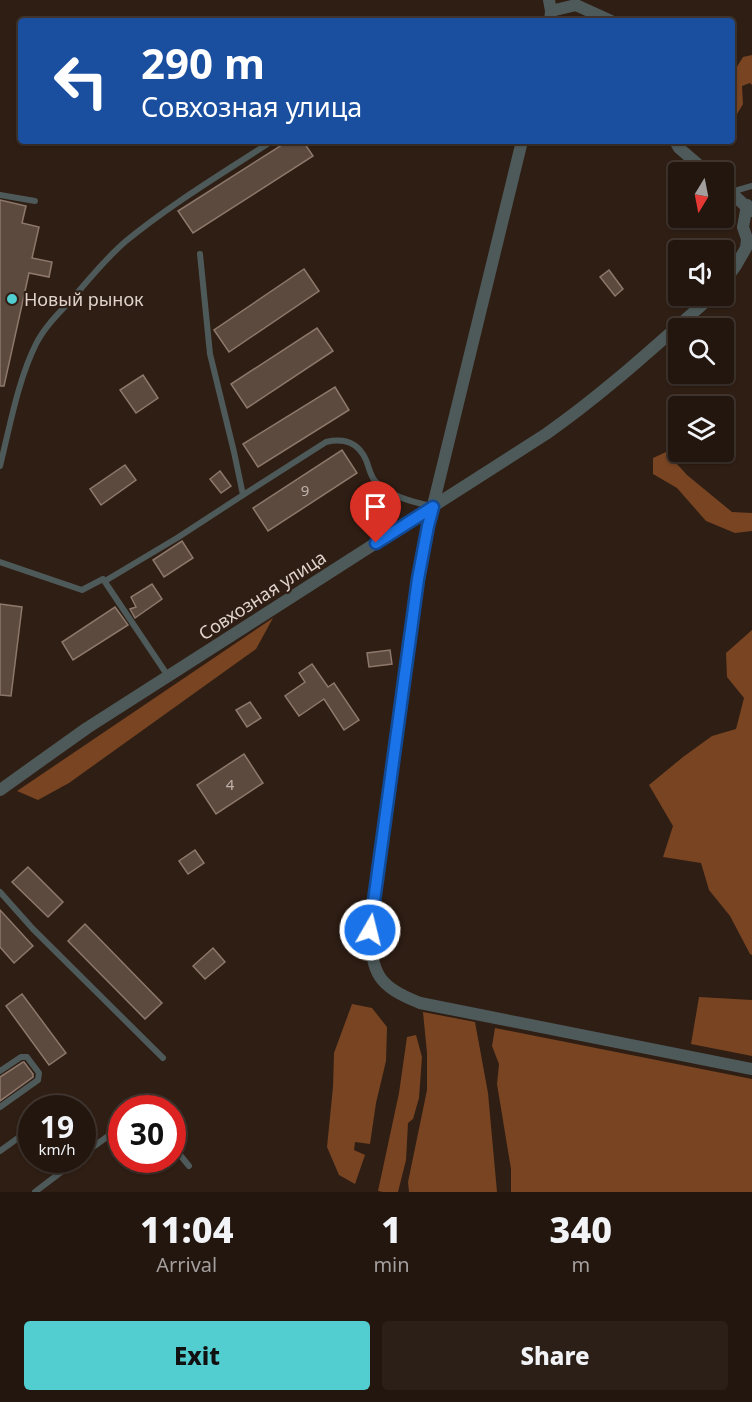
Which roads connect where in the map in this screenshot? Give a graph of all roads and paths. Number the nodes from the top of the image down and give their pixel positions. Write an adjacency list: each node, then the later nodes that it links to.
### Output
1 (550, 11): 2 (street)
2 (604, 18)
3 (267, 144): 16 (lane)
4 (521, 144): 18 (street)
5 (677, 144): 6 (street)
6 (695, 162)
7 (752, 186): 8 (lane)
8 (734, 187)
9 (734, 194): 12 (street)
10 (0, 195): 11 (lane)
11 (35, 201)
12 (749, 208): 14 (street)
13 (200, 254): 17 (lane)
14 (734, 268)
15 (701, 306): 18 (street, Совхозная улица)
16 (0, 466)
17 (243, 495): 18 (lane); 20 (lane)
18 (433, 507): 21 (street, Совхозная улица); 25 (street)
19 (0, 562): 20 (lane)
20 (105, 581): 21 (lane)
21 (168, 676): 22 (street, Совхозная улица)
22 (0, 790)
23 (0, 892): 24 (lane)
24 (163, 1058)
25 (752, 1069)
26 (0, 1071): 27 (lane)
27 (0, 1107)
28 (18, 1138): 29 (lane)
29 (0, 1151)
30 (186, 1162): 31 (lane)
31 (189, 1166)
32 (60, 1173): 33 (lane)
33 (34, 1192)

